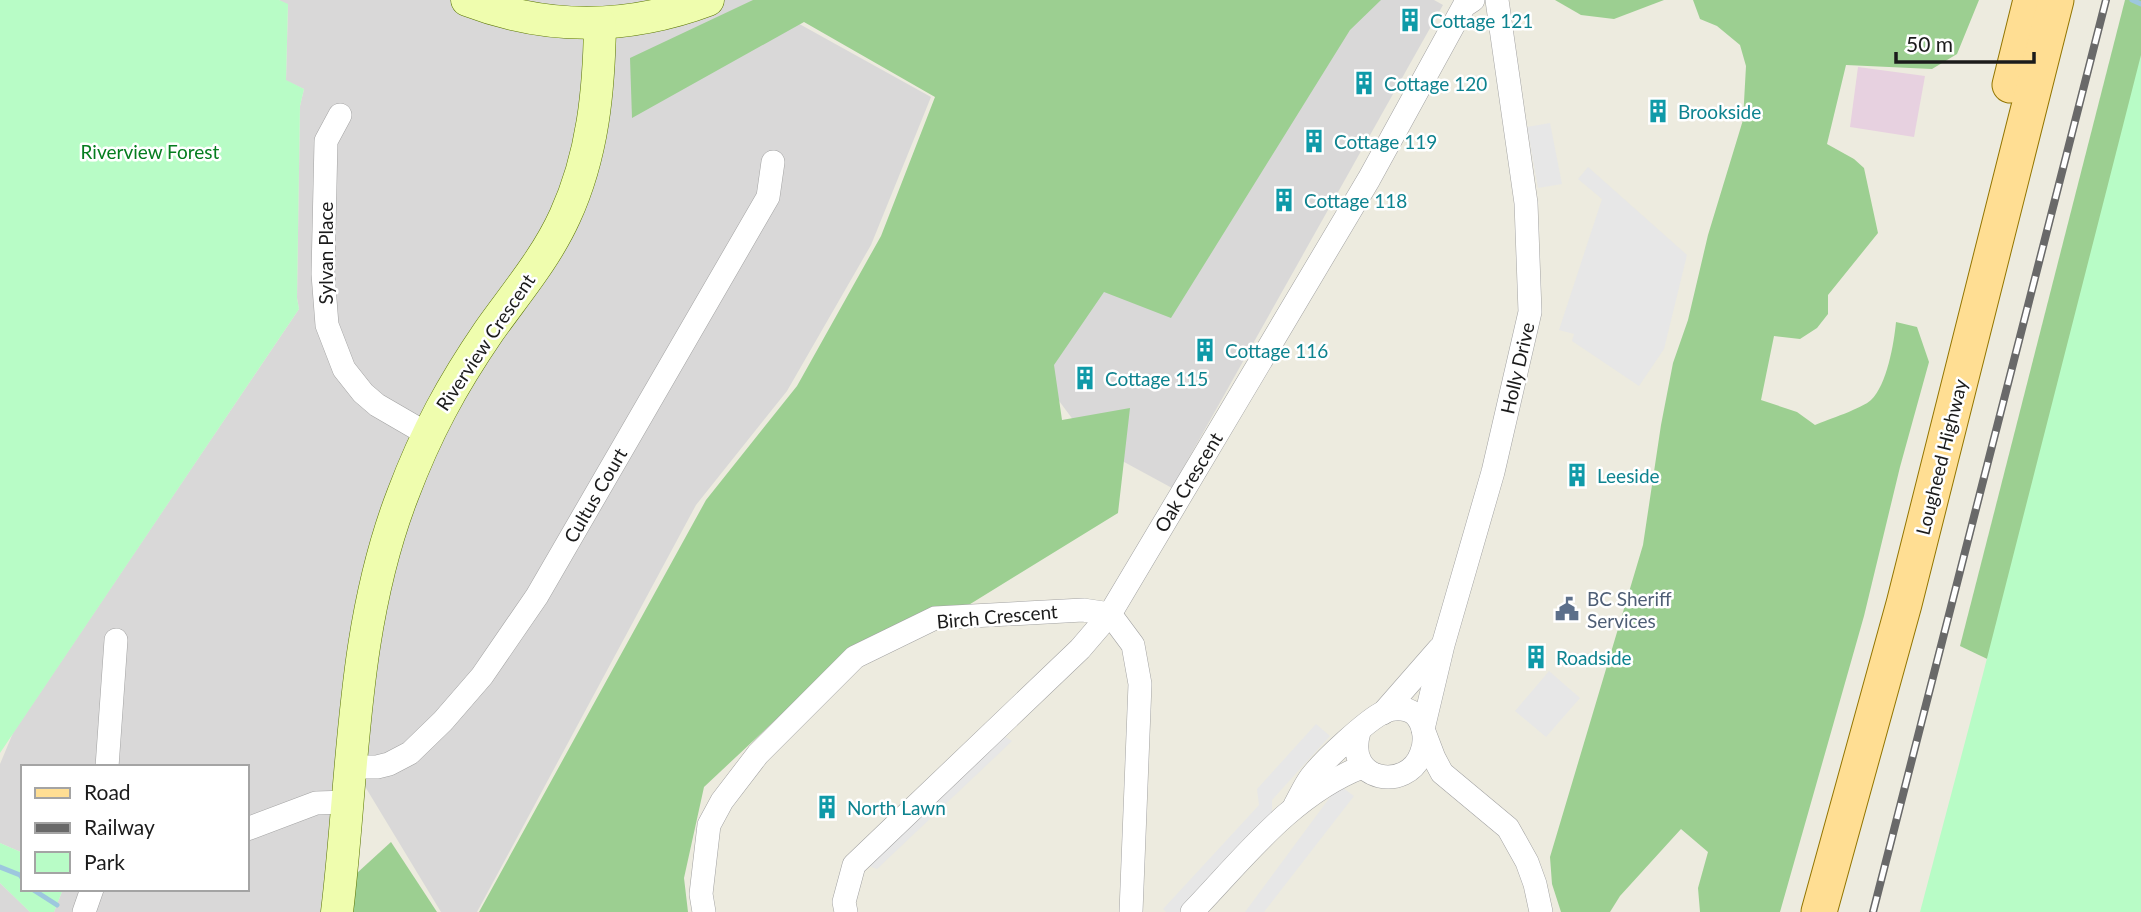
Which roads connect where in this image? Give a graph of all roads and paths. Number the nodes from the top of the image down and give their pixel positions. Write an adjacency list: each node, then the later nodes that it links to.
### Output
1 (467, 0): 7 (street)
2 (708, 0): 7 (street)
3 (1473, 0): 11 (street, Oak Crescent)
4 (1497, 0): 13 (street, Holly Drive)
5 (2031, 0): 34 (main road, Lougheed Highway)
6 (2056, 0): 25 (main road, Lougheed Highway)
7 (600, 24): 10 (street, Riverview Crescent)
8 (340, 115): 10 (street, Sylvan Place)
9 (773, 162): 18 (street, Cultus Court)
10 (427, 434): 18 (street, Riverview Crescent)
11 (1110, 614): 29 (street, Birch Crescent); 30 (street, Oak Crescent); 31 (street)
12 (116, 640): 17 (street)
13 (1443, 645): 14 (street, Holly Drive); 15 (street, Holly Drive)
14 (1383, 713): 15 (street); 16 (street)
15 (1423, 729): 20 (street); 21 (street)
16 (1359, 732): 19 (street); 23 (street)
17 (107, 765)
18 (351, 767): 22 (street, Riverview Crescent)
19 (1362, 767): 20 (street); 23 (street)
20 (1408, 772): 21 (street)
21 (1442, 773): 33 (street)
22 (348, 802): 24 (street); 28 (street, Riverview Crescent)
23 (1295, 805): 32 (street)
24 (248, 830)
25 (1830, 873): 35 (main road, Lougheed Highway); 36 (main road)
26 (91, 891): 27 (street)
27 (84, 912)
28 (337, 912)
29 (704, 912)
30 (846, 912)
31 (1131, 912)
32 (1192, 912)
33 (1541, 912)
34 (1802, 912)
35 (1819, 912)
36 (1836, 912)

